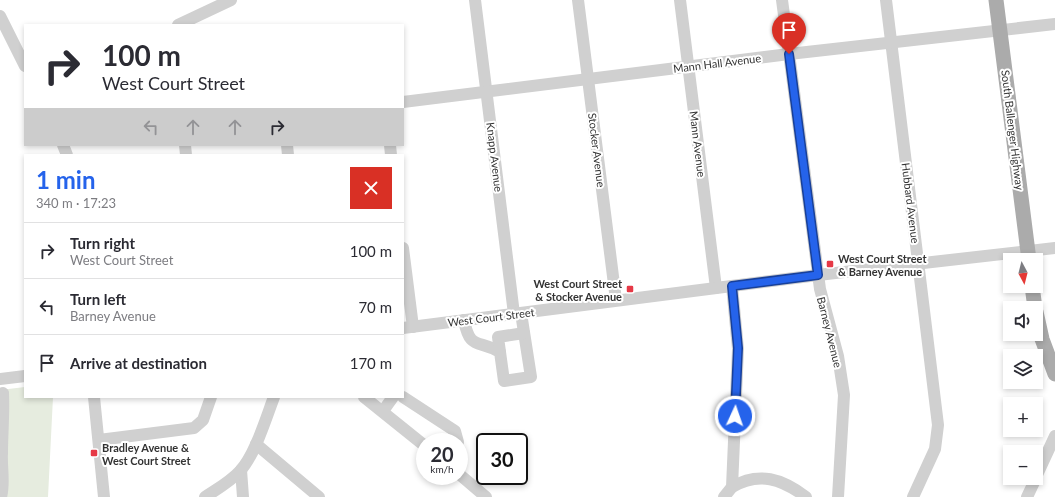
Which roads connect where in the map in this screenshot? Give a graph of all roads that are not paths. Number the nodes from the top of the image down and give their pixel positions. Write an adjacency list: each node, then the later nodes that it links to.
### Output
1 (475, 0): 17 (street, Knapp Avenue)
2 (578, 0): 16 (street, Stocker Avenue)
3 (680, 0): 15 (street, Mann Avenue)
4 (782, 0): 13 (street, Barney Avenue)
5 (886, 0): 12 (street, Hubbard Avenue)
6 (996, 0): 11 (main road, South Ballenger Highway)
7 (228, 1): 9 (street)
8 (0, 16): 14 (street)
9 (180, 24)
10 (1055, 24): 11 (street, Mann Hall Avenue)
11 (1000, 30): 12 (street, Mann Hall Avenue); 20 (main road, South Ballenger Highway)
12 (891, 43): 13 (street, Mann Hall Avenue); 24 (street, Hubbard Avenue)
13 (789, 54): 15 (street, Mann Hall Avenue); 25 (street, Barney Avenue)
14 (24, 64)
15 (688, 67): 16 (street, Mann Hall Avenue); 27 (street, Mann Avenue)
16 (588, 79): 17 (street, Mann Hall Avenue); 28 (street, Stocker Avenue)
17 (487, 92): 18 (street, Mann Hall Avenue); 29 (street, Knapp Avenue)
18 (404, 102)
19 (1055, 248): 21 (street, West Court Street)
20 (1029, 253)
21 (1039, 253)
22 (1003, 258): 24 (street, West Court Street)
23 (404, 264): 31 (street)
24 (919, 264): 25 (street, West Court Street); 67 (street, Hubbard Avenue)
25 (818, 275): 26 (street, West Court Street); 66 (street, Barney Avenue)
26 (732, 286): 27 (street, West Court Street); 56 (street)
27 (716, 288): 28 (street, West Court Street)
28 (616, 300): 29 (street, West Court Street)
29 (518, 313): 30 (street, West Court Street); 32 (street, Knapp Avenue)
30 (464, 320): 31 (street, West Court Street); 34 (street)
31 (408, 327)
32 (524, 332): 34 (street); 34 (street, Knapp Avenue)
33 (1042, 341): 35 (main road)
34 (500, 352)
35 (1055, 374)
36 (24, 376): 37 (street)
37 (0, 379)
38 (0, 394): 58 (street)
39 (404, 397): 47 (street)
40 (94, 398): 50 (street)
41 (211, 398): 50 (street)
42 (274, 398): 51 (street)
43 (365, 398): 46 (street)
44 (374, 398): 46 (street)
45 (391, 398): 46 (street)
46 (383, 411): 49 (street)
47 (456, 433)
48 (1055, 436): 52 (street)
49 (416, 438)
50 (99, 440): 59 (street)
51 (256, 444): 53 (street); 62 (street)
52 (1043, 463)
53 (241, 470): 60 (street); 61 (street)
54 (468, 482): 63 (street)
55 (1034, 485): 57 (street)
56 (732, 487): 64 (street); 65 (street)
57 (1030, 496)
58 (1, 497)
59 (104, 497)
60 (205, 497)
61 (243, 497)
62 (319, 497)
63 (486, 497)
64 (724, 497)
65 (806, 497)
66 (838, 497)
67 (913, 497)

